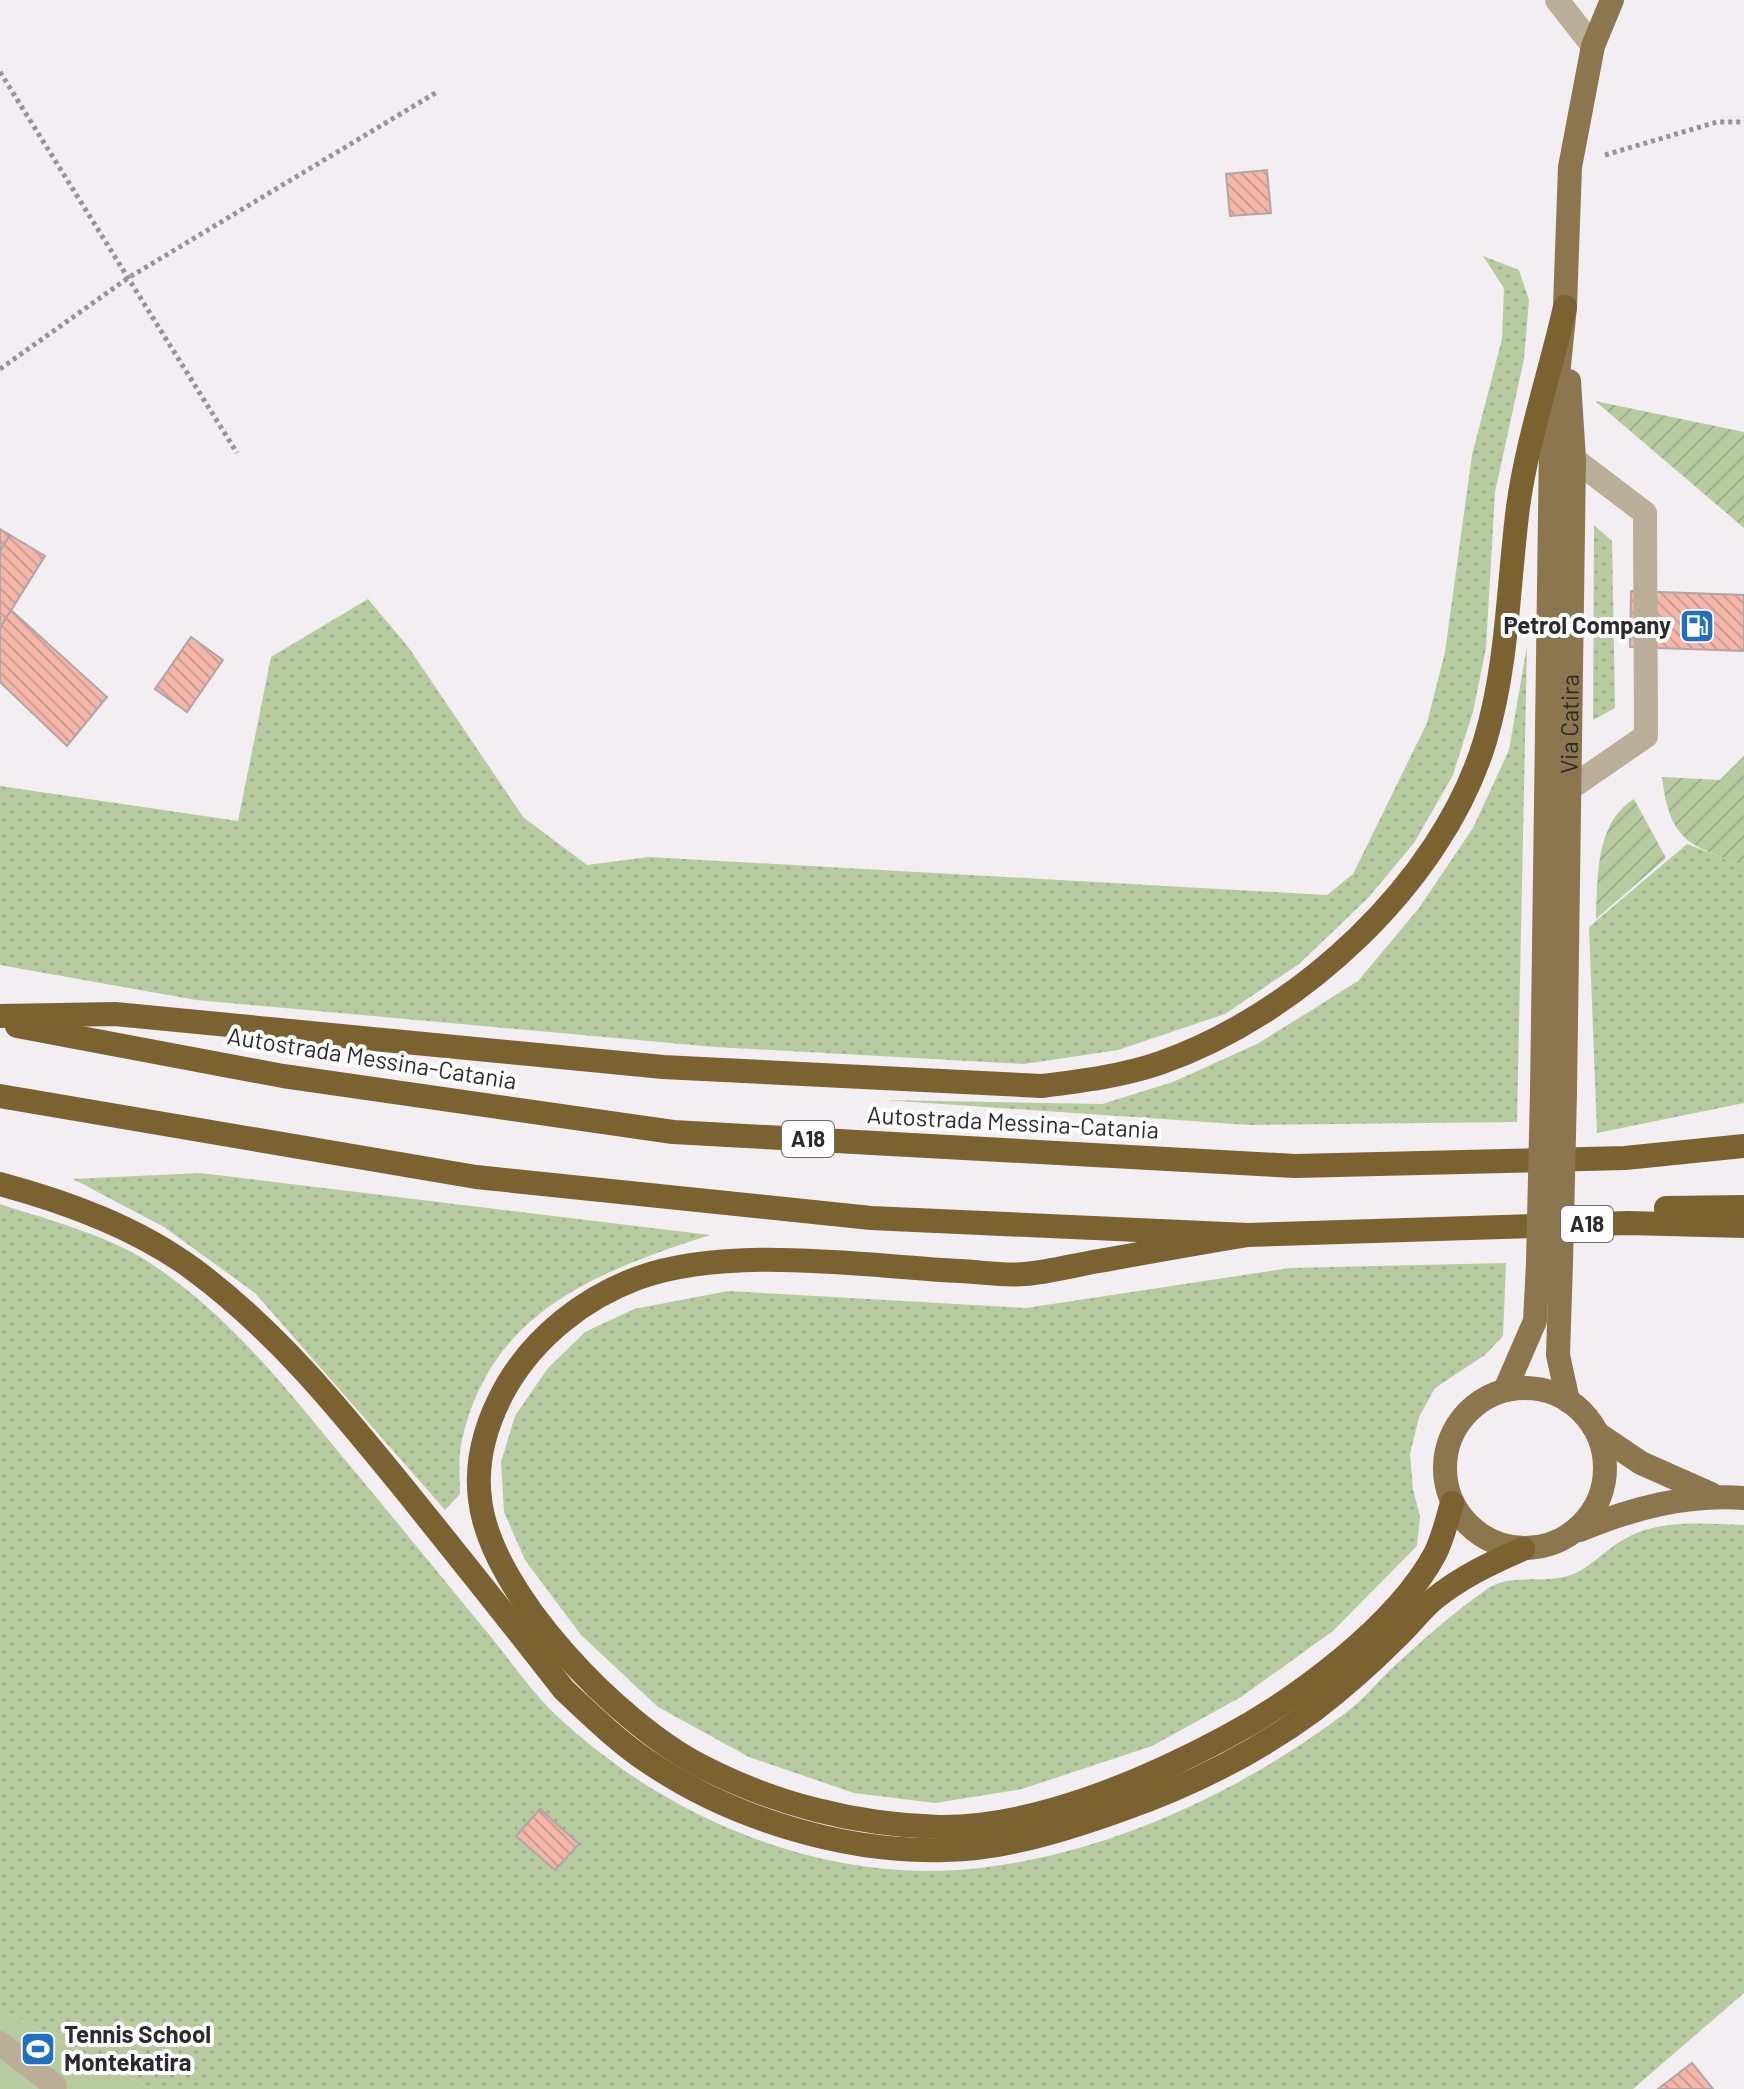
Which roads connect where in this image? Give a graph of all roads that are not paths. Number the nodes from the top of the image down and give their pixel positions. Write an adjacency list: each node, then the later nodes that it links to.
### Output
1 (1557, 0): 3 (lane)
2 (1612, 0): 3 (main road)
3 (1593, 46): 4 (main road)
4 (1565, 307): 5 (main road, Via Catira); 7 (highway); 9 (main road)
5 (1574, 459): 6 (main road, Via Catira); 6 (lane)
6 (1569, 789): 9 (main road, Via Catira)
7 (0, 1016)
8 (0, 1023): 12 (highway, Autostrada Messina-Catania / A18)
9 (1553, 1091): 19 (main road, bridge)
10 (0, 1098): 18 (highway, A18)
11 (1744, 1146): 12 (highway, Autostrada Messina-Catania / A18)
12 (1625, 1158): 13 (highway)
13 (1744, 1159)
14 (0, 1184): 27 (highway)
15 (1744, 1207): 17 (highway)
16 (1744, 1226): 17 (highway, A18)
17 (1430, 1231): 18 (highway, A18)
18 (1248, 1235): 25 (highway)
19 (1550, 1263): 20 (main road); 21 (main road)
20 (1505, 1390): 21 (main road); 25 (main road)
21 (1568, 1401): 22 (main road)
22 (1598, 1434): 23 (main road); 26 (main road)
23 (1718, 1496): 24 (main road); 26 (main road)
24 (1744, 1498)
25 (1452, 1503): 27 (main road)
26 (1573, 1533): 27 (main road)
27 (1523, 1549)
28 (0, 2043): 29 (lane)
29 (55, 2086)

